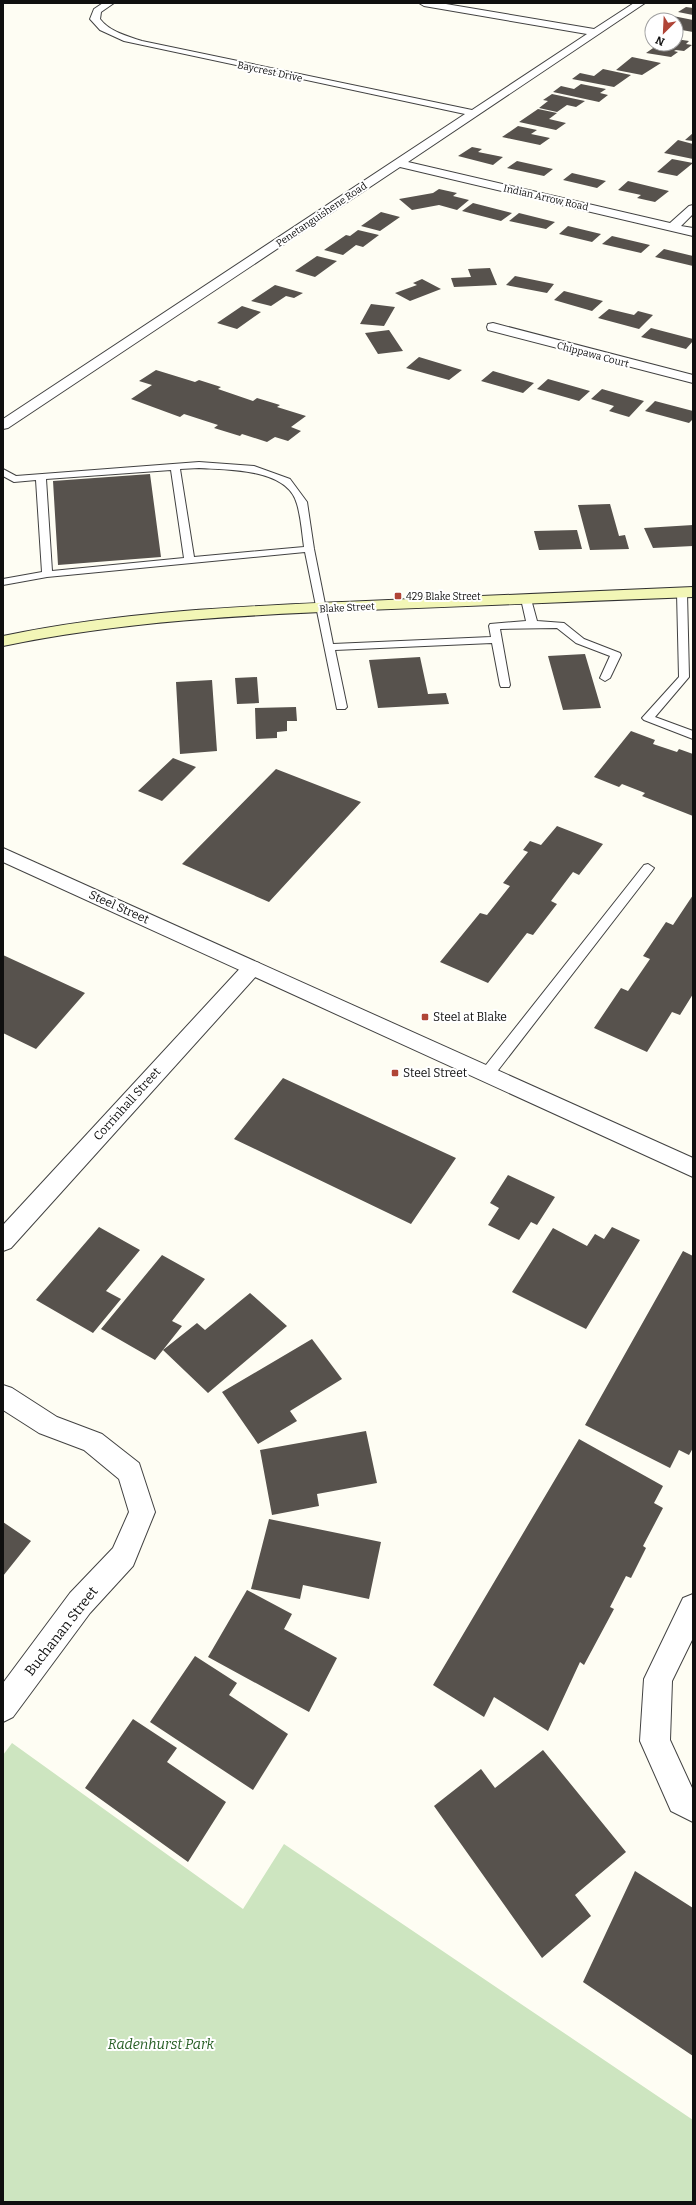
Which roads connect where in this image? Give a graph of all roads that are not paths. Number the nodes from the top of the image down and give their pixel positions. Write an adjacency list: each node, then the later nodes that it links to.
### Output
1 (109, 3): 5 (street, Baycrest Drive)
2 (424, 3): 4 (street)
3 (640, 3): 4 (street, Penetanguishene Road)
4 (595, 32): 5 (street, Penetanguishene Road)
5 (473, 113): 6 (street, Penetanguishene Road)
6 (398, 163): 8 (street, Indian Arrow Road); 12 (street, Penetanguishene Road)
7 (693, 208): 8 (street)
8 (672, 227): 9 (street, Indian Arrow Road)
9 (693, 232)
10 (493, 327): 11 (street, Chippawa Court)
11 (693, 379)
12 (3, 425)
13 (176, 466): 15 (lane); 18 (lane); 19 (lane)
14 (3, 472): 16 (lane)
15 (41, 478): 16 (lane); 20 (lane)
16 (14, 479): 17 (lane)
17 (3, 485)
18 (309, 549): 19 (lane); 24 (lane)
19 (189, 560): 20 (lane)
20 (47, 574): 21 (lane)
21 (3, 582)
22 (687, 593): 23 (main road, Blake Street); 30 (lane)
23 (526, 599): 24 (main road, Blake Street); 25 (lane)
24 (322, 608): 27 (main road, Blake Street); 28 (lane)
25 (532, 624): 26 (lane); 29 (lane)
26 (498, 640): 28 (lane); 31 (lane)
27 (3, 641)
28 (328, 647): 32 (lane)
29 (605, 678)
30 (689, 679): 33 (lane)
31 (504, 685)
32 (341, 707)
33 (693, 735)
34 (3, 854): 36 (street, Steel Street)
35 (648, 868): 37 (lane)
36 (252, 968): 37 (street, Steel Street); 39 (street, Corrinhall Street)
37 (487, 1074): 38 (street, Steel Street)
38 (692, 1166)
39 (3, 1240)
40 (3, 1396): 42 (street, Buchanan Street)
41 (693, 1608): 43 (street)
42 (3, 1708)
43 (693, 1807)

